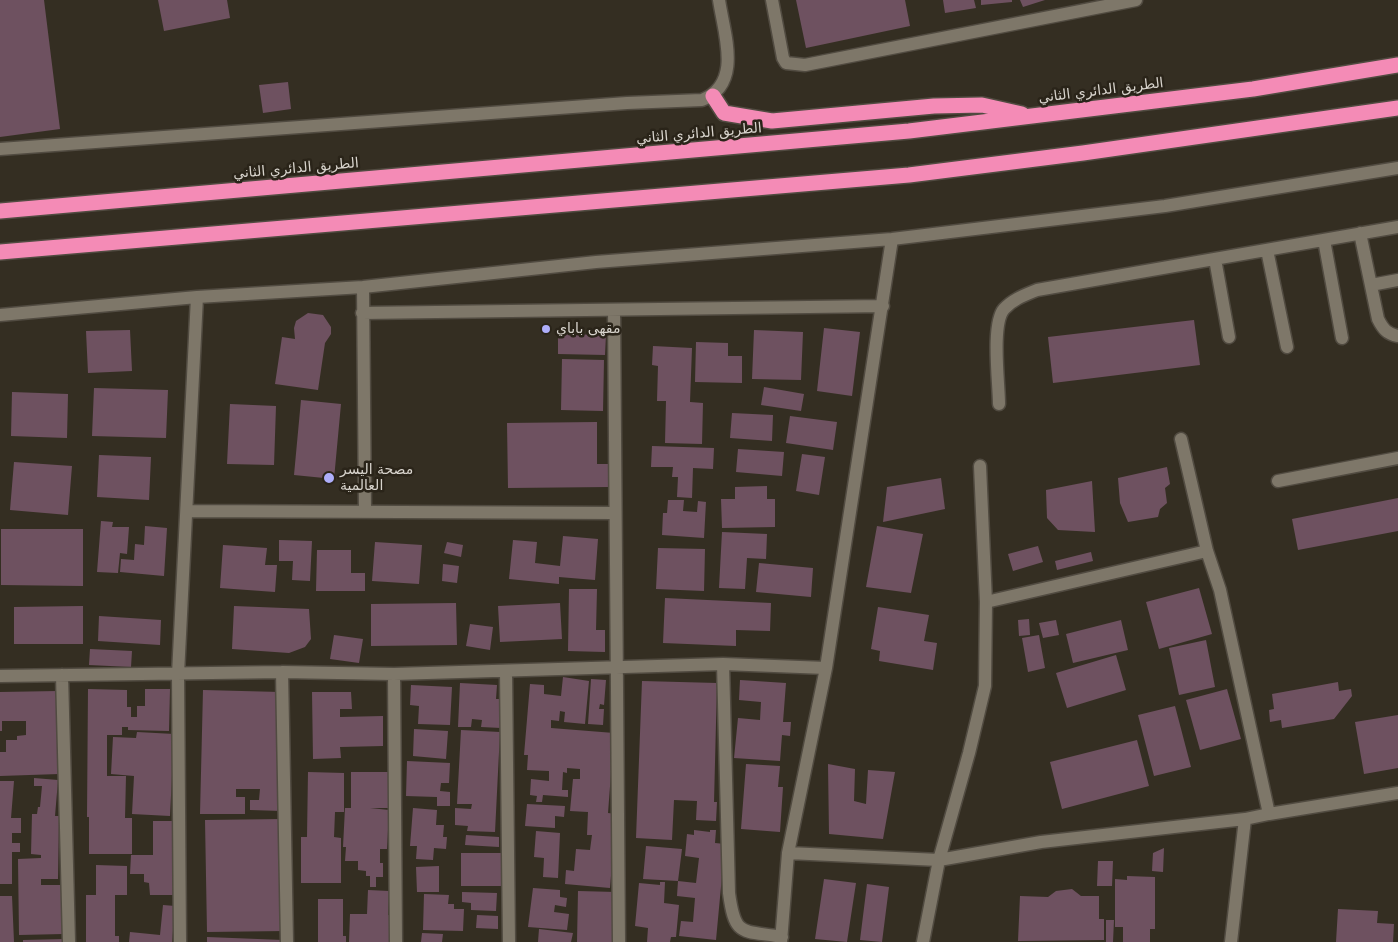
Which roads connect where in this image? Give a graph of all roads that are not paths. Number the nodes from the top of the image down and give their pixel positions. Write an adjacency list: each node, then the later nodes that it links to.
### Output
1 (719, 0): 5 (street)
2 (772, 0): 3 (street)
3 (1136, 0)
4 (1398, 65): 7 (highway, الطريق الدائري الثاني)
5 (713, 96): 7 (highway); 8 (street)
6 (1398, 108): 16 (highway)
7 (1033, 116): 10 (highway, الطريق الدائري الثاني)
8 (0, 148)
9 (1398, 168): 13 (street)
10 (0, 211)
11 (1398, 227): 12 (street)
12 (1360, 233): 14 (street); 19 (street)
13 (892, 240): 20 (street); 22 (street)
14 (1324, 240): 15 (street); 28 (street)
15 (1267, 250): 17 (street); 29 (street)
16 (0, 252)
17 (1215, 259): 27 (street); 30 (street)
18 (1398, 280): 19 (street)
19 (1371, 285): 26 (street)
20 (363, 287): 21 (street); 24 (street)
21 (197, 297): 25 (street); 35 (street)
22 (883, 306): 23 (street); 41 (street)
23 (614, 310): 24 (street); 37 (street)
24 (362, 313): 36 (street)
25 (0, 315)
26 (1398, 336)
27 (1229, 337)
28 (1342, 338)
29 (1287, 347)
30 (999, 404)
31 (1181, 439): 38 (street)
32 (1398, 458): 34 (street)
33 (980, 466): 39 (street)
34 (1278, 481)
35 (187, 511): 36 (street); 45 (street)
36 (366, 512): 37 (street)
37 (616, 512): 42 (street)
38 (1207, 551): 39 (street); 50 (street)
39 (986, 602): 53 (street)
40 (723, 664): 41 (street); 42 (street); 54 (street)
41 (826, 668): 52 (street)
42 (617, 669): 44 (street); 60 (street)
43 (282, 672): 45 (street); 46 (street); 57 (street)
44 (506, 672): 46 (street); 59 (street)
45 (178, 674): 47 (street); 56 (street)
46 (394, 674): 58 (street)
47 (62, 675): 48 (street); 55 (street)
48 (0, 676)
49 (1398, 793): 50 (street)
50 (1269, 814): 51 (street)
51 (1245, 819): 53 (street); 62 (street)
52 (788, 853): 53 (street); 54 (street)
53 (939, 860): 61 (street)
54 (782, 940)
55 (69, 942)
56 (180, 942)
57 (286, 942)
58 (396, 942)
59 (509, 942)
60 (619, 942)
61 (923, 942)
62 (1231, 942)

